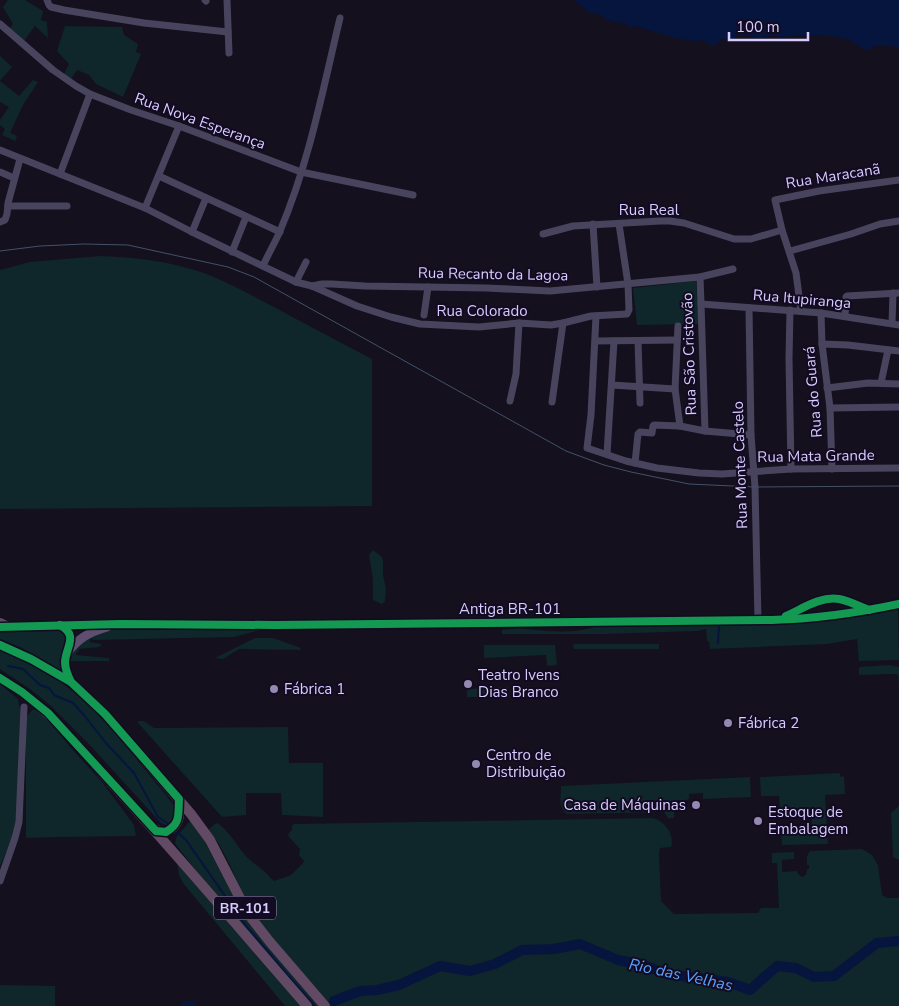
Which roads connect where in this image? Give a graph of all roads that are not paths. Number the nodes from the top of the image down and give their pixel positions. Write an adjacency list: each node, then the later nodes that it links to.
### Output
1 (47, 0): 5 (street)
2 (227, 0): 5 (street)
3 (340, 18): 12 (street)
4 (0, 24): 7 (street, Rua Nova Esperança)
5 (228, 32): 6 (street)
6 (229, 53)
7 (90, 94): 8 (street, Rua Nova Esperança); 13 (street)
8 (180, 126): 12 (street, Rua Nova Esperança); 14 (street)
9 (0, 150): 10 (street)
10 (20, 159): 13 (street); 15 (street)
11 (0, 172): 15 (street)
12 (301, 172): 17 (street, Rua Nova Esperança); 29 (street)
13 (60, 174): 21 (street)
14 (159, 176): 18 (street); 21 (street)
15 (14, 178): 19 (street)
16 (899, 180): 27 (street, Rua Maracanã)
17 (413, 195)
18 (206, 198): 22 (street); 28 (street)
19 (8, 206): 20 (street); 24 (street)
20 (67, 206)
21 (145, 208): 28 (street)
22 (246, 217): 29 (street); 32 (street)
23 (899, 221): 31 (street)
24 (0, 222)
25 (593, 224): 26 (street, Rua Real); 30 (street, Rua Real); 41 (street)
26 (619, 224): 27 (street, Rua Real); 38 (street)
27 (782, 230): 31 (street)
28 (192, 232): 32 (street)
29 (280, 232): 34 (street)
30 (543, 234)
31 (790, 251): 46 (street)
32 (232, 252): 34 (street)
33 (306, 262): 37 (street)
34 (263, 266): 37 (street)
35 (733, 269): 36 (street, Rua Recanto da Lagoa)
36 (700, 277): 38 (street, Rua Recanto da Lagoa); 43 (street, Rua São Cristovão)
37 (296, 282): 39 (street)
38 (628, 284): 41 (street, Rua Recanto da Lagoa); 49 (street, Rua Colorado)
39 (312, 286): 40 (street, Rua Recanto da Lagoa); 51 (street, Rua Colorado)
40 (428, 287): 41 (street, Rua Recanto da Lagoa); 48 (street)
41 (597, 288)
42 (896, 293): 50 (street); 53 (street)
43 (701, 304): 44 (street, Rua Itupiranga); 74 (street, Rua São Cristovão)
44 (749, 308): 45 (street, Rua Itupiranga); 75 (street, Rua Monte Castelo)
45 (790, 310): 46 (street, Rua Itupiranga); 79 (street)
46 (801, 311): 47 (street, Rua Itupiranga)
47 (821, 313): 50 (street, Rua Itupiranga); 59 (street, Rua do Guará)
48 (424, 315)
49 (596, 316): 52 (street, Rua Colorado); 55 (street)
50 (845, 316): 53 (street, Rua Itupiranga)
51 (519, 323): 52 (street, Rua Colorado); 68 (street)
52 (563, 323): 69 (street)
53 (895, 324)
54 (678, 326): 56 (street)
55 (596, 340): 57 (street); 76 (street, Rua Mata Grande)
56 (678, 340): 58 (street); 66 (street)
57 (614, 341): 58 (street); 64 (street)
58 (638, 341): 65 (street)
59 (822, 344): 60 (street); 67 (street, Rua do Guará)
60 (888, 350): 61 (street); 62 (street)
61 (899, 351)
62 (882, 383): 63 (street); 67 (street)
63 (899, 384)
64 (612, 385): 65 (street); 76 (street)
65 (640, 386): 66 (street); 70 (street)
66 (675, 388): 73 (street)
67 (827, 388): 72 (street, Rua do Guará)
68 (510, 401)
69 (552, 402)
70 (640, 403)
71 (899, 407): 72 (street)
72 (830, 408): 80 (street, Rua do Guará)
73 (680, 426): 74 (street, Rua São Cristovão); 77 (street, Rua São Cristovão)
74 (705, 431): 75 (street, Rua São Cristovão)
75 (751, 436): 81 (street, Rua Monte Castelo)
76 (607, 454): 77 (street, Rua Mata Grande)
77 (635, 463): 81 (street, Rua Mata Grande)
78 (899, 468): 80 (street, Rua Mata Grande)
79 (791, 469): 80 (street, Rua Mata Grande); 81 (street, Rua Mata Grande)
80 (832, 470)
81 (754, 471): 83 (street, Rua Monte Castelo)
82 (899, 604): 83 (main road, Antiga BR-101)
83 (758, 620): 84 (main road, Antiga BR-101)
84 (121, 624): 85 (main road); 88 (main road)
85 (60, 625): 86 (main road); 88 (main road)
86 (3, 626)
87 (0, 645): 90 (highway, BR-101)
88 (66, 654): 90 (main road)
89 (0, 678): 93 (highway, BR-101)
90 (71, 682): 92 (highway, BR-101)
91 (24, 707): 94 (street)
92 (179, 800): 93 (highway); 96 (highway, BR-101)
93 (152, 827): 95 (highway, BR-101)
94 (0, 881)
95 (307, 1006)
96 (325, 1006)

